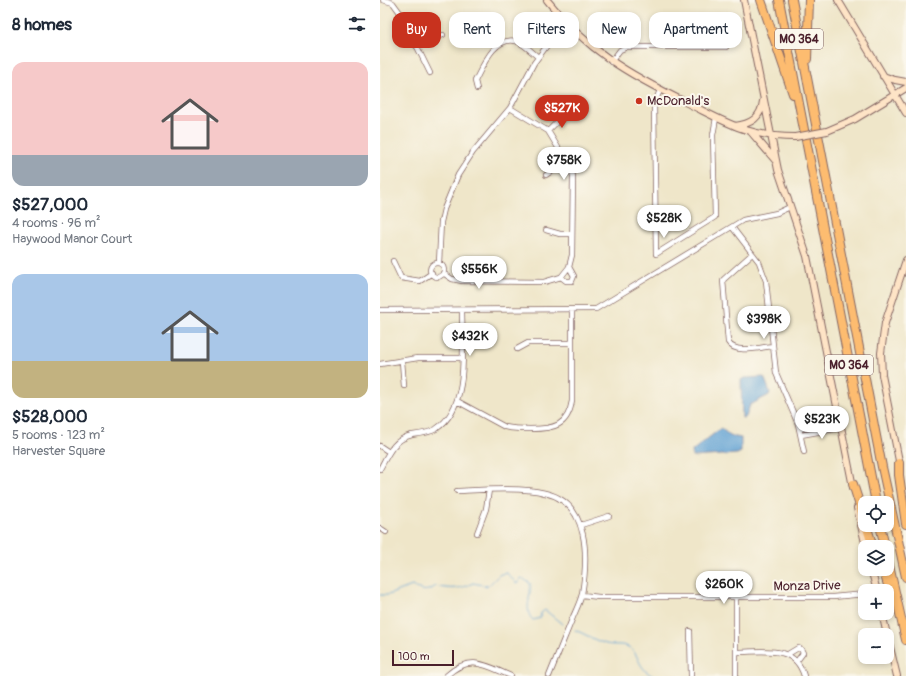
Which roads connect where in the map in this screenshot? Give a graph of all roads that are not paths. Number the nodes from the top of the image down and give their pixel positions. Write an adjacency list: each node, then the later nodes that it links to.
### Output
1 (383, 0): 9 (street)
2 (547, 0): 10 (main road)
3 (761, 0): 27 (highway)
4 (779, 0): 27 (highway, MO 364)
5 (792, 0): 19 (highway, MO 364)
6 (809, 0): 19 (highway)
7 (838, 0): 18 (main road)
8 (744, 1): 25 (main road)
9 (400, 12)
10 (558, 12)
11 (579, 36): 16 (main road)
12 (649, 47): 16 (street)
13 (417, 48): 17 (street)
14 (545, 48): 15 (street)
15 (538, 57): 22 (street); 26 (street)
16 (611, 62): 23 (main road)
17 (430, 73)
18 (883, 76): 20 (main road); 24 (main road)
19 (807, 78): 84 (highway, MO 364)
20 (906, 82)
21 (906, 88): 24 (main road)
22 (477, 89)
23 (660, 90): 30 (main road); 30 (street)
24 (895, 94): 28 (main road); 34 (main road, bridge)
25 (764, 95): 31 (main road); 34 (main road)
26 (510, 108): 32 (street); 45 (street)
27 (801, 112): 73 (highway, MO 364)
28 (906, 113)
29 (564, 115): 32 (street)
30 (716, 118): 31 (main road)
31 (733, 126): 33 (main road)
32 (548, 130): 35 (street)
33 (750, 132): 34 (main road); 36 (main road)
34 (771, 137): 36 (main road)
35 (567, 161): 37 (street); 41 (street)
36 (776, 161): 38 (main road)
37 (546, 175)
38 (790, 207): 39 (street); 61 (main road)
39 (732, 227): 42 (street); 52 (street)
40 (546, 230): 41 (street)
41 (572, 234): 46 (street)
42 (752, 254): 54 (street); 54 (street)
43 (906, 260): 67 (main road)
44 (393, 261): 47 (street)
45 (439, 264): 47 (street); 48 (street)
46 (569, 267): 49 (street); 49 (street)
47 (432, 274): 48 (street)
48 (442, 274): 49 (street)
49 (561, 277)
50 (380, 310): 51 (street)
51 (462, 310): 52 (street); 56 (street)
52 (572, 310): 53 (street)
53 (572, 343): 55 (street); 60 (street)
54 (773, 346): 62 (street)
55 (517, 349)
56 (462, 358): 57 (street); 60 (street)
57 (402, 361): 58 (street); 59 (street)
58 (380, 364)
59 (404, 386)
60 (457, 401): 65 (street)
61 (840, 425): 62 (street); 63 (street); 69 (main road)
62 (800, 430): 63 (street)
63 (801, 435): 66 (street)
64 (380, 446): 65 (street)
65 (389, 452): 68 (street)
66 (804, 452)
67 (899, 463): 72 (main road); 75 (highway)
68 (380, 469)
69 (852, 484): 80 (main road); 81 (highway)
70 (489, 490): 71 (street); 76 (street); 79 (street)
71 (457, 491)
72 (906, 494)
73 (875, 496)
74 (609, 516): 76 (street)
75 (906, 524)
76 (581, 525): 85 (street)
77 (380, 528): 78 (street)
78 (386, 532)
79 (477, 533)
80 (864, 540)
81 (871, 540)
82 (885, 576): 88 (highway)
83 (891, 576): 88 (highway)
84 (906, 577)
85 (582, 595): 87 (street, Monza Drive); 97 (street)
86 (858, 595): 87 (street, Monza Drive)
87 (736, 597): 91 (street)
88 (897, 604): 90 (highway)
89 (690, 631): 98 (street)
90 (906, 640)
91 (737, 652): 92 (street); 99 (street)
92 (788, 654): 93 (street); 93 (street)
93 (797, 662): 100 (street)
94 (893, 664): 101 (main road)
95 (446, 676): 96 (street)
96 (511, 676)
97 (549, 676)
98 (691, 676)
99 (736, 676)
100 (804, 676)
101 (896, 676)

